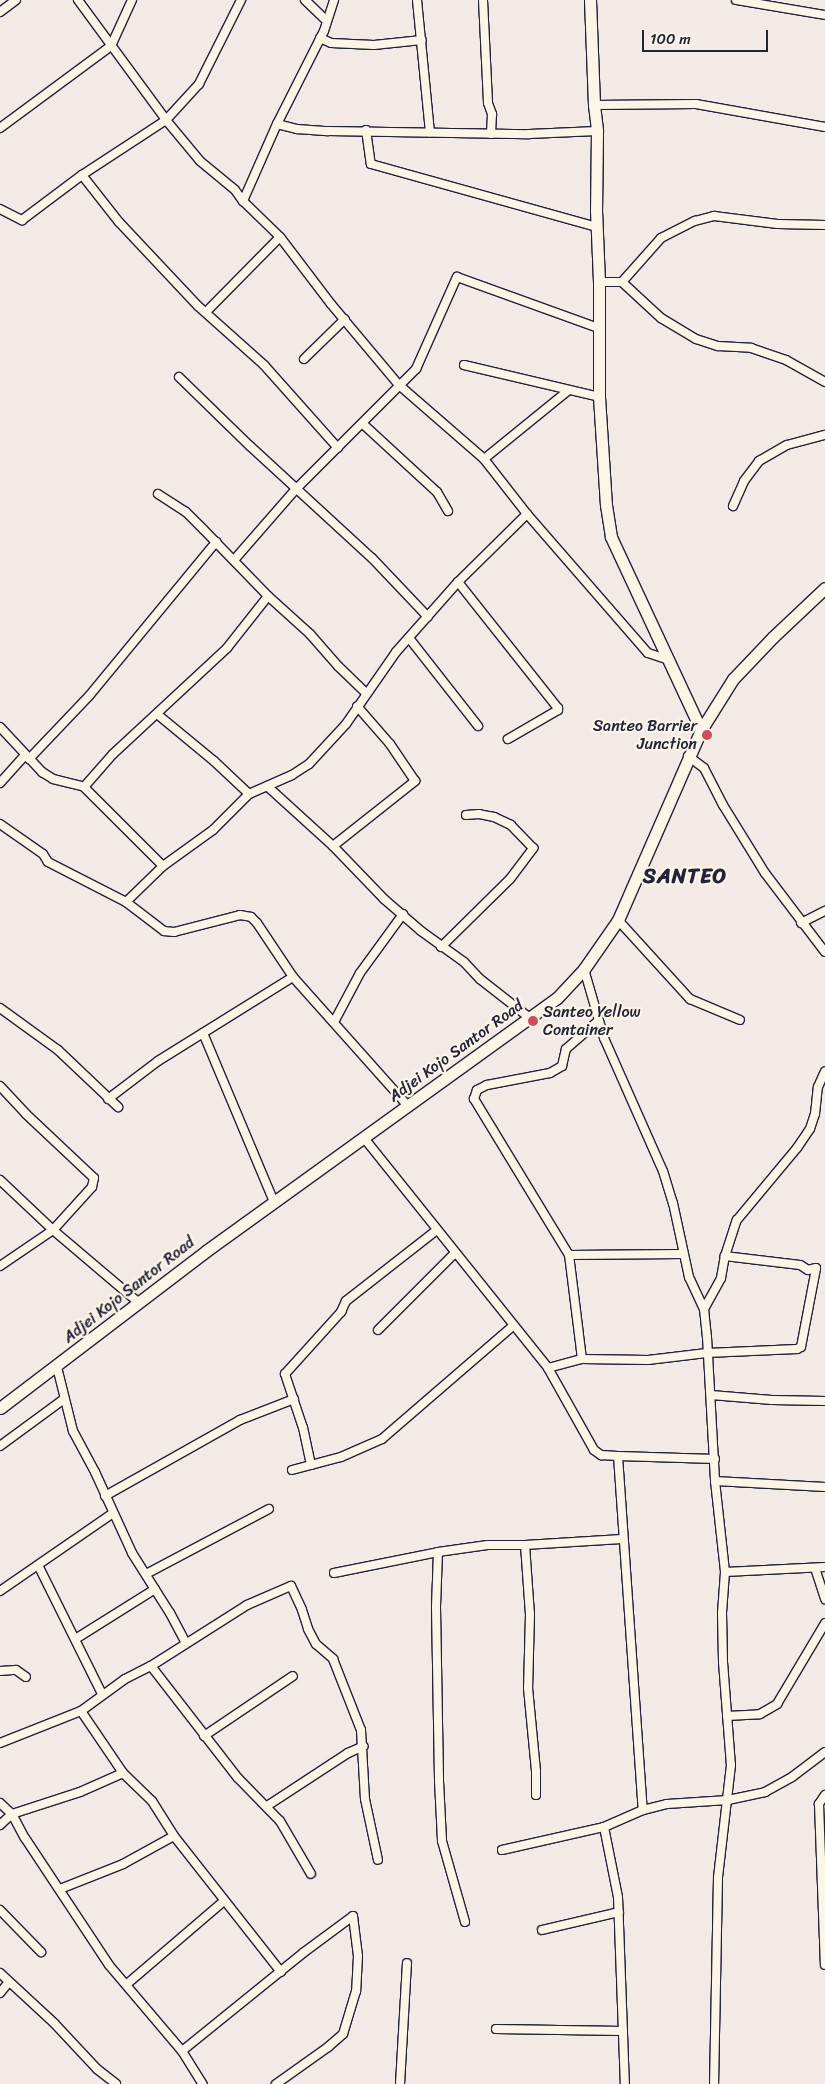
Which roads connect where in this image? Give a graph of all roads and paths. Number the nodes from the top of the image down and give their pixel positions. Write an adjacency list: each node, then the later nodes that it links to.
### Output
1 (16, 0): 11 (street)
2 (78, 0): 16 (street)
3 (132, 0): 16 (street)
4 (241, 0): 18 (street)
5 (305, 0): 13 (street)
6 (334, 0): 13 (street)
7 (417, 0): 15 (street)
8 (483, 0): 25 (street)
9 (590, 0): 17 (street)
10 (736, 0): 12 (street)
11 (0, 12)
12 (825, 15)
13 (326, 20): 14 (street)
14 (320, 38): 15 (street); 19 (street)
15 (422, 40): 24 (street)
16 (111, 46): 18 (street); 21 (street)
17 (594, 105): 20 (street); 23 (street)
18 (166, 120): 26 (street); 27 (street)
19 (277, 124): 22 (street); 27 (street)
20 (825, 127)
21 (0, 128)
22 (366, 130): 24 (street); 30 (street)
23 (598, 131): 25 (street); 30 (street)
24 (430, 132): 25 (street)
25 (491, 134)
26 (82, 175): 28 (street); 34 (street)
27 (243, 201): 31 (street)
28 (0, 209)
29 (825, 224): 33 (street)
30 (596, 227): 32 (street)
31 (280, 236): 34 (street); 35 (street)
32 (599, 282): 33 (street); 36 (street)
33 (622, 282): 40 (street)
34 (206, 312): 46 (street)
35 (345, 319): 37 (street); 41 (street)
36 (599, 328): 41 (street); 43 (street)
37 (304, 359)
38 (464, 365): 42 (street)
39 (179, 377): 48 (street)
40 (825, 382)
41 (399, 385): 44 (street); 47 (street)
42 (569, 390): 43 (street); 47 (street)
43 (599, 396): 60 (street)
44 (363, 424): 46 (street); 51 (street)
45 (825, 434): 50 (street)
46 (338, 448): 48 (street)
47 (484, 459): 52 (street)
48 (296, 489): 54 (street); 58 (street)
49 (158, 494): 53 (street)
50 (732, 506)
51 (448, 511)
52 (527, 514): 55 (street); 60 (street)
53 (216, 542): 54 (street); 69 (street)
54 (234, 560): 57 (street)
55 (458, 582): 58 (street); 67 (street)
56 (825, 588): 66 (street, Adjei Kojo Santor Road)
57 (268, 596): 61 (street); 63 (street)
58 (428, 617): 59 (street)
59 (409, 638): 61 (street); 64 (street)
60 (666, 658): 66 (street)
61 (366, 693): 62 (street)
62 (358, 706): 71 (street); 76 (street)
63 (156, 714): 72 (street); 73 (street)
64 (478, 726)
65 (0, 727): 69 (street)
66 (701, 730): 68 (street, Adjei Kojo Santor Road)
67 (508, 739)
68 (688, 756): 81 (street, Adjei Kojo Santor Road); 82 (street)
69 (27, 757): 70 (street); 72 (street)
70 (0, 783)
71 (267, 786): 73 (street); 76 (street)
72 (84, 787): 77 (street)
73 (249, 794): 77 (street)
74 (466, 815): 83 (street)
75 (0, 824): 78 (street)
76 (333, 846): 80 (street)
77 (163, 866): 78 (street)
78 (126, 902): 86 (street)
79 (825, 911): 82 (street)
80 (403, 914): 83 (street); 91 (street)
81 (618, 920): 85 (street, Adjei Kojo Santor Road); 89 (street)
82 (801, 922): 84 (street)
83 (441, 947): 88 (street)
84 (825, 952)
85 (584, 970): 88 (street, Adjei Kojo Santor Road); 90 (street)
86 (293, 977): 91 (street); 92 (street)
87 (0, 1008): 95 (street)
88 (530, 1018): 96 (street, Adjei Kojo Santor Road)
89 (740, 1020)
90 (598, 1021): 104 (street); 105 (street)
91 (334, 1022): 96 (street)
92 (203, 1033): 95 (street); 100 (street)
93 (825, 1071): 106 (street)
94 (0, 1086): 101 (street)
95 (108, 1099): 97 (street)
96 (408, 1106): 98 (street, Adjei Kojo Santor Road)
97 (118, 1107)
98 (364, 1138): 100 (street, Adjei Kojo Santor Road); 102 (street)
99 (0, 1180): 101 (street)
100 (274, 1202): 110 (street, Adjei Kojo Santor Road)
101 (54, 1230): 107 (street); 110 (street)
102 (437, 1230): 103 (street); 120 (street)
103 (456, 1253): 112 (street); 113 (street)
104 (683, 1254): 105 (street); 111 (street)
105 (568, 1255): 115 (street)
106 (725, 1256): 108 (street); 111 (street)
107 (0, 1266)
108 (816, 1268): 109 (street); 114 (street)
109 (825, 1272)
110 (139, 1303): 116 (street, Adjei Kojo Santor Road)
111 (704, 1309): 114 (street)
112 (514, 1325): 117 (street); 126 (street)
113 (378, 1330)
114 (707, 1353): 115 (street); 118 (street)
115 (582, 1358): 117 (street)
116 (56, 1367): 119 (street); 122 (street, Adjei Kojo Santor Road)
117 (548, 1368): 124 (street)
118 (711, 1395): 121 (street); 125 (street)
119 (64, 1399): 123 (street); 130 (street)
120 (294, 1399): 126 (street); 130 (street)
121 (825, 1401)
122 (0, 1408)
123 (0, 1446)
124 (618, 1456): 125 (street); 133 (street)
125 (715, 1459): 128 (street)
126 (311, 1465): 127 (street)
127 (292, 1470)
128 (715, 1481): 129 (street); 139 (street)
129 (825, 1487)
130 (105, 1496): 132 (street)
131 (269, 1508): 141 (street)
132 (113, 1513): 136 (street); 141 (street)
133 (622, 1539): 134 (street); 165 (street)
134 (525, 1545): 135 (street); 160 (street)
135 (438, 1552): 140 (street); 178 (street)
136 (38, 1565): 143 (street); 146 (street)
137 (825, 1567): 138 (street)
138 (815, 1568): 139 (street); 144 (street)
139 (725, 1572): 154 (street)
140 (334, 1573)
141 (146, 1574): 142 (street)
142 (155, 1589): 146 (street); 147 (street)
143 (0, 1591)
144 (825, 1600)
145 (825, 1623): 154 (street)
146 (77, 1638): 152 (street)
147 (186, 1643): 148 (street); 157 (street)
148 (152, 1666): 152 (street); 155 (street)
149 (0, 1672): 151 (street)
150 (293, 1676): 155 (street)
151 (26, 1677)
152 (102, 1694): 153 (street)
153 (81, 1711): 156 (street); 159 (street)
154 (727, 1716): 162 (street)
155 (204, 1736): 164 (street)
156 (0, 1743)
157 (364, 1746): 164 (street); 171 (street)
158 (825, 1752): 162 (street)
159 (123, 1773): 166 (street); 169 (street)
160 (536, 1795)
161 (825, 1795): 175 (street)
162 (728, 1800): 165 (street); 196 (street)
163 (0, 1803): 166 (street)
164 (267, 1806): 172 (street)
165 (643, 1810): 168 (street)
166 (12, 1814): 167 (street); 173 (street)
167 (0, 1825)
168 (604, 1827): 170 (street); 177 (street)
169 (174, 1836): 173 (street); 174 (street)
170 (502, 1850)
171 (378, 1860)
172 (311, 1874)
173 (60, 1889): 186 (street)
174 (224, 1901): 183 (street); 186 (street)
175 (824, 1905): 182 (street)
176 (0, 1910): 180 (street)
177 (619, 1912): 179 (street); 189 (street)
178 (465, 1922)
179 (542, 1930)
180 (41, 1952)
181 (407, 1963): 194 (street)
182 (825, 1965)
183 (281, 1972): 190 (street); 193 (street)
184 (0, 1973): 185 (street)
185 (10, 1982): 187 (street); 191 (street)
186 (127, 1984): 190 (street)
187 (0, 1993)
188 (496, 2029): 189 (street)
189 (623, 2031): 195 (street)
190 (182, 2051): 192 (street)
191 (116, 2084)
192 (203, 2084)
193 (276, 2084)
194 (400, 2084)
195 (625, 2084)
196 (714, 2084)

